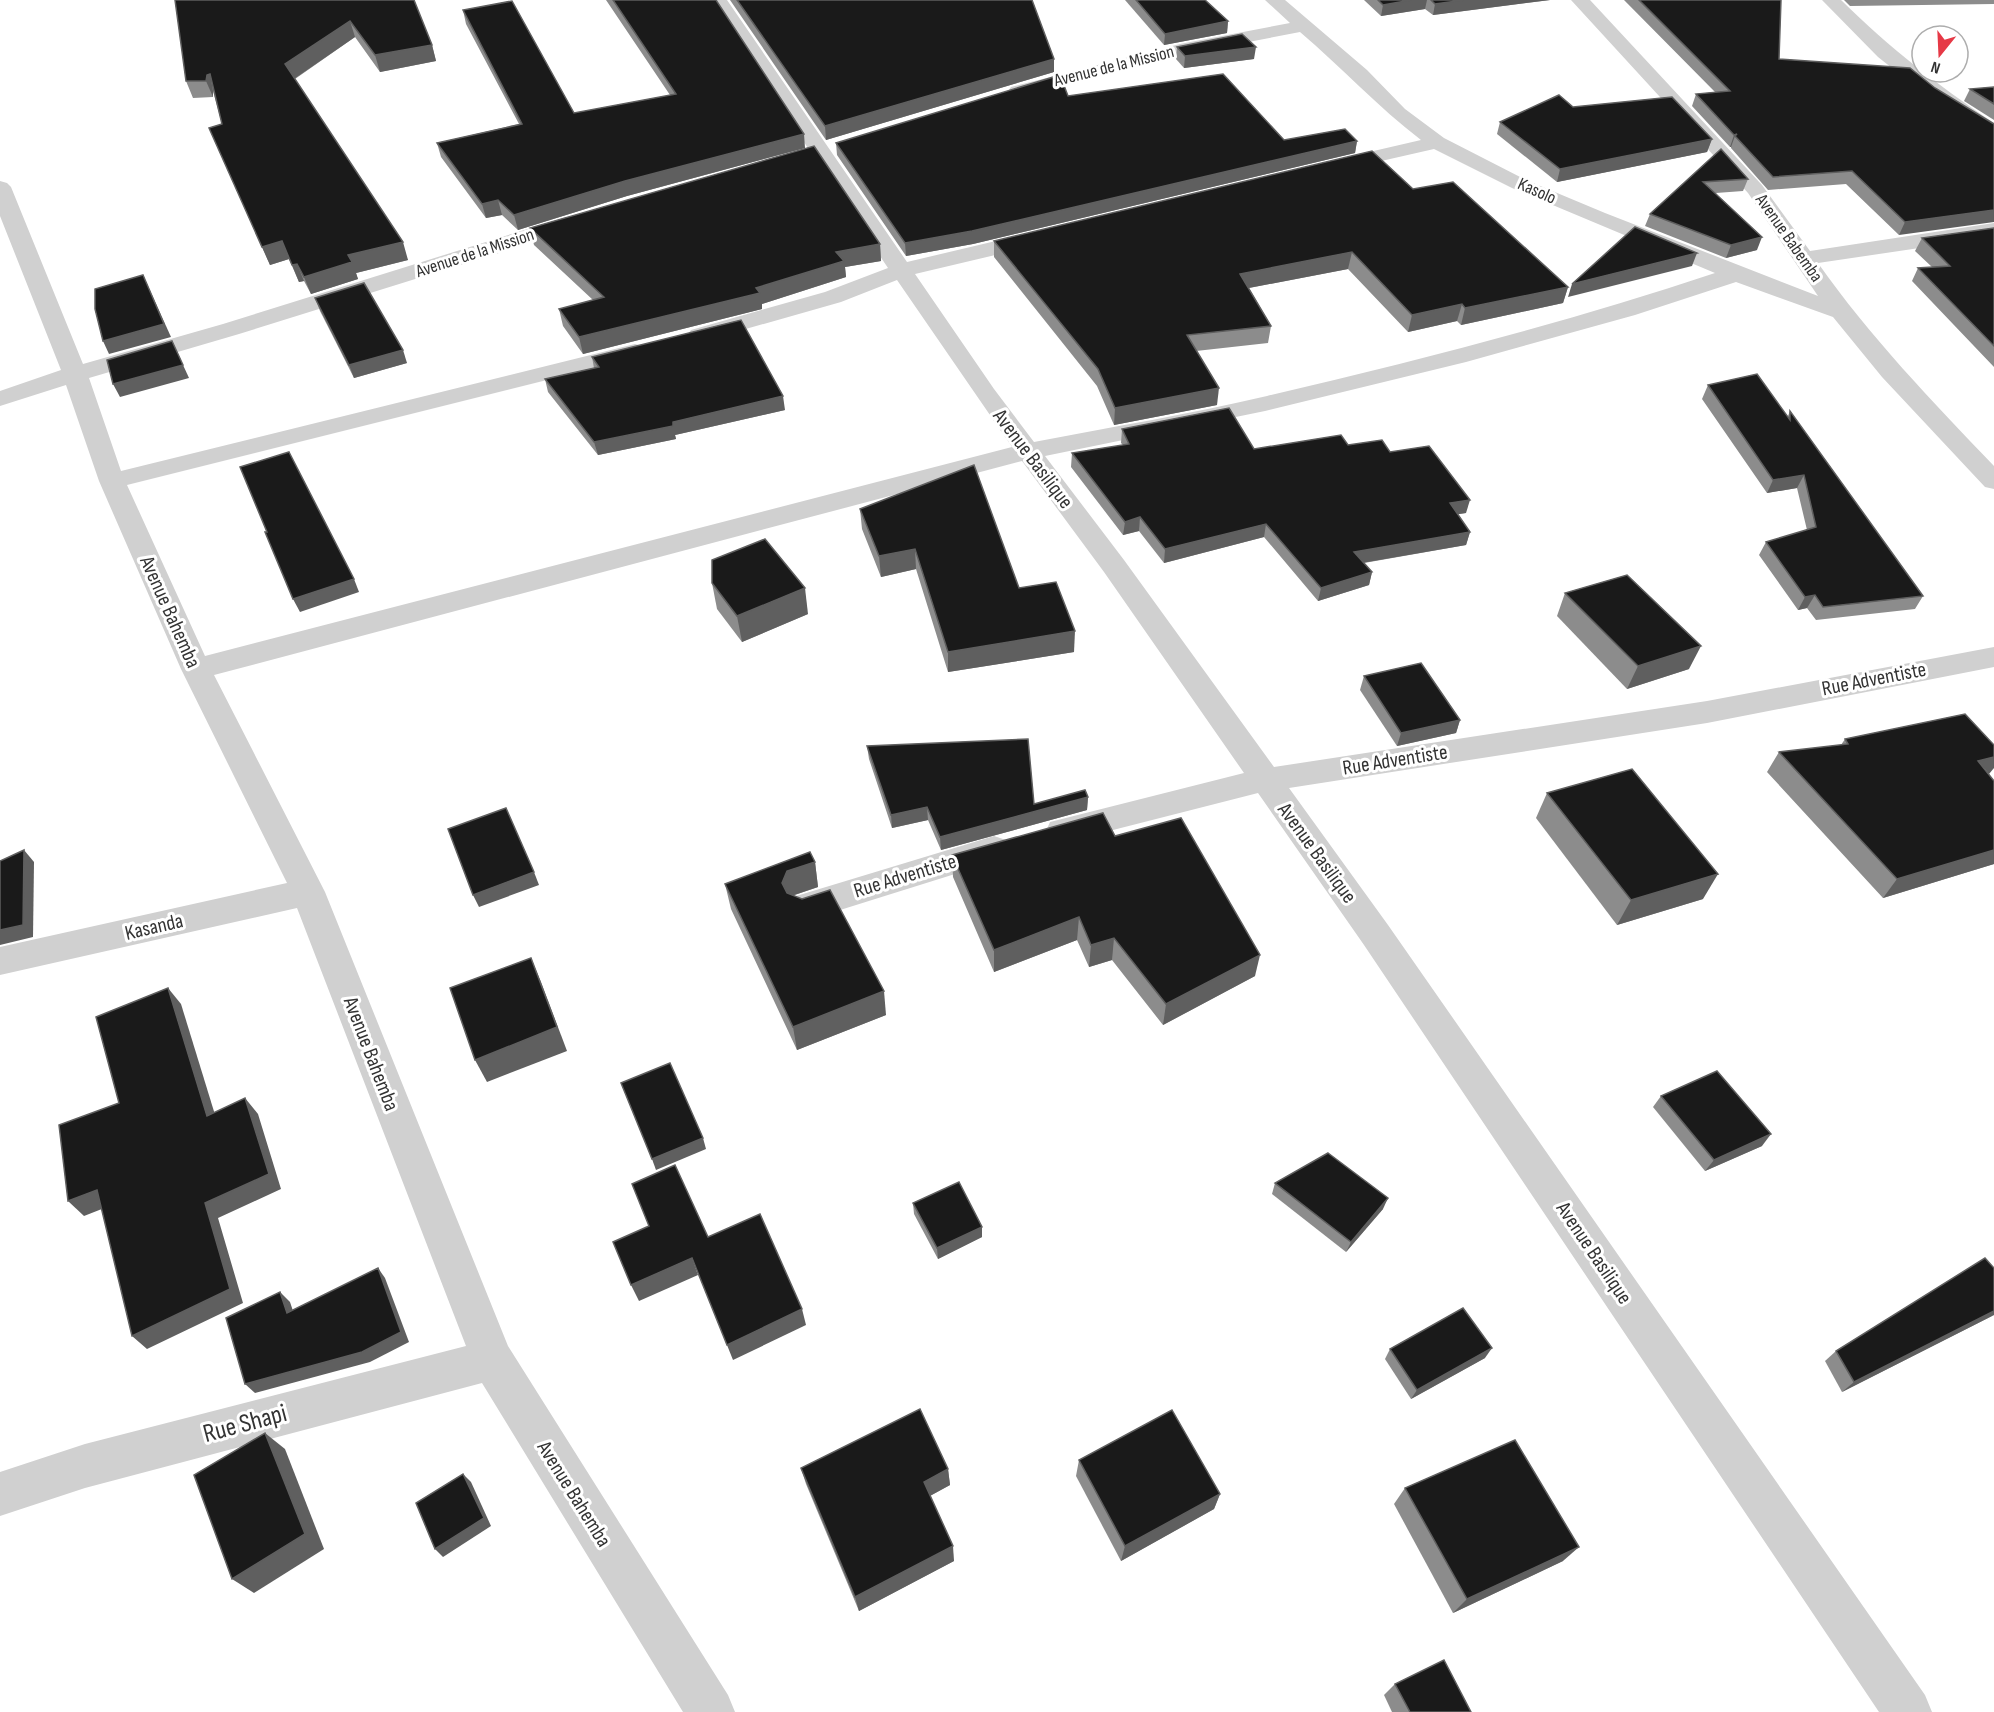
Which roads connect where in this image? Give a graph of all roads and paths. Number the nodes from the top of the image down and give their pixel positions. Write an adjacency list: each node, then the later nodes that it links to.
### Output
1 (718, 0): 17 (street, Avenue Basilique)
2 (1274, 0): 5 (street, Kasolo)
3 (1580, 0): 16 (street, Avenue Babemba)
4 (1831, 0): 7 (street)
5 (1301, 26): 8 (street, Avenue de la Mission); 10 (street, Kasolo)
6 (1971, 92): 7 (street)
7 (1937, 94): 9 (street)
8 (1004, 96)
9 (1994, 132)
10 (1437, 142): 11 (street); 18 (street, Kasolo)
11 (1312, 172)
12 (0, 187): 20 (street, Avenue Bahemba)
13 (595, 216): 20 (street, Avenue de la Mission)
14 (1994, 230): 16 (street)
15 (1054, 234): 17 (street)
16 (1804, 259): 19 (street, Avenue Babemba)
17 (903, 270): 22 (street, Avenue Basilique); 23 (street)
18 (1736, 274): 19 (street, Kasolo); 22 (street)
19 (1841, 312): 24 (street, Avenue Babemba)
20 (75, 374): 21 (street, Avenue de la Mission); 23 (street, Avenue Bahemba)
21 (0, 399)
22 (1028, 451): 26 (street); 27 (street, Avenue Basilique)
23 (112, 481): 26 (street, Avenue Bahemba)
24 (1994, 481)
25 (1994, 657): 27 (street, Rue Adventiste)
26 (196, 669): 28 (street, Avenue Bahemba)
27 (1264, 780): 29 (street, Rue Adventiste); 34 (street, Avenue Basilique)
28 (308, 892): 30 (street, Kasanda); 31 (street, Avenue Bahemba)
29 (805, 907)
30 (0, 961)
31 (492, 1360): 32 (street, Rue Shapi); 33 (street, Avenue Bahemba)
32 (0, 1494)
33 (711, 1712)
34 (1908, 1712)

